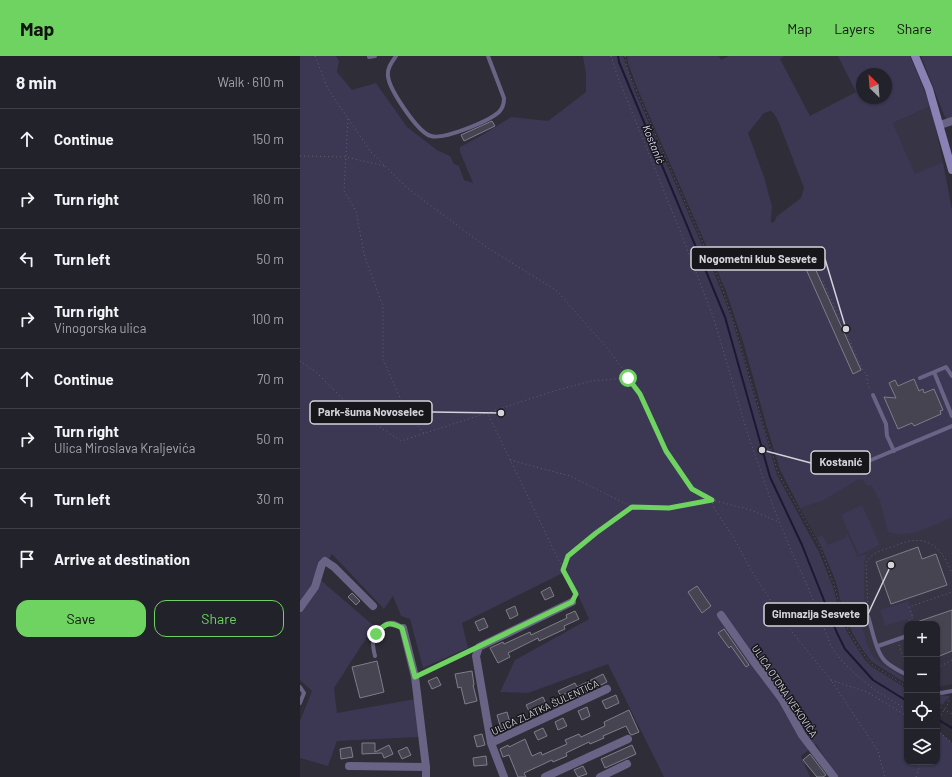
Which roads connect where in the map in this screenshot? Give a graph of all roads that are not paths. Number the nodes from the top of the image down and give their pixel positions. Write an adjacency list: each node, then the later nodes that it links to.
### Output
1 (375, 56): 5 (lane)
2 (396, 56): 3 (lane)
3 (488, 56)
4 (914, 56): 7 (main road)
5 (369, 57)
6 (952, 121): 7 (street)
7 (940, 125): 8 (main road)
8 (952, 170)
9 (934, 372): 10 (lane); 11 (lane); 13 (lane)
10 (952, 376)
11 (920, 378)
12 (873, 395): 16 (lane)
13 (951, 410): 14 (lane)
14 (952, 416)
15 (952, 426): 16 (lane)
16 (894, 451): 17 (lane)
17 (872, 460)
18 (572, 602): 32 (street)
19 (373, 606): 20 (street)
20 (300, 608)
21 (721, 615): 40 (street, ULICA OTONA IVEKOVIĆA)
22 (868, 616): 25 (lane)
23 (402, 628): 26 (lane); 35 (street)
24 (904, 637): 25 (lane)
25 (878, 646): 27 (lane)
26 (375, 656)
27 (904, 673)
28 (300, 686): 30 (lane)
29 (607, 689): 32 (street, ULICA ZLATKA ŠULENTIĆA)
30 (300, 703)
31 (628, 739): 38 (street)
32 (491, 743): 37 (street)
33 (627, 764): 39 (street)
34 (349, 766): 35 (street)
35 (426, 767): 36 (street)
36 (426, 777)
37 (504, 777)
38 (545, 777)
39 (600, 777)
40 (834, 777)

